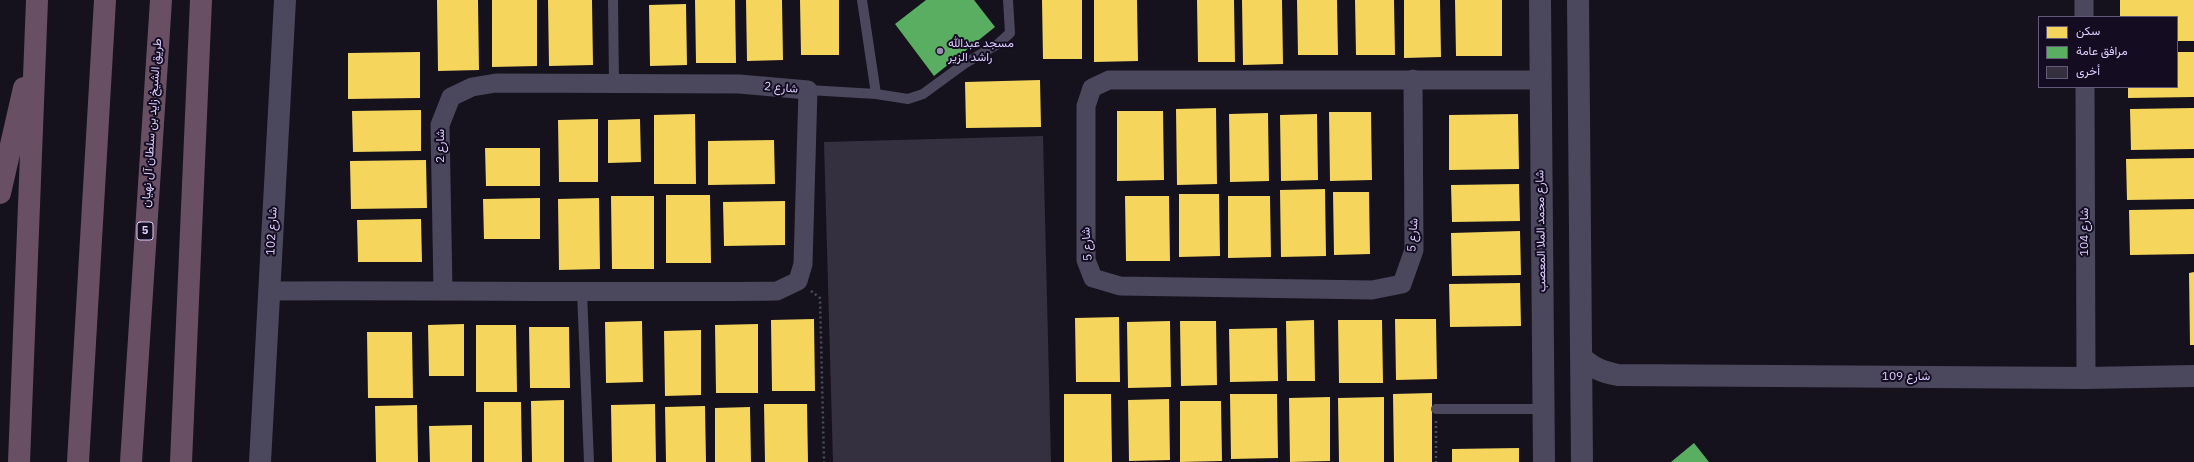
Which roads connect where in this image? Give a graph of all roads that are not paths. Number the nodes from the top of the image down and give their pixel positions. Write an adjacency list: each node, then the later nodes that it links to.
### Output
1 (37, 0): 14 (highway)
2 (105, 0): 34 (highway)
3 (161, 0): 35 (highway, طريق الشيخ زايد بن سلطان آل نهيان / 5)
4 (201, 0): 21 (highway)
5 (215, 0): 21 (highway)
6 (285, 0): 24 (street, شارع 102)
7 (613, 0): 17 (lane)
8 (862, 0): 20 (lane)
9 (1008, 0): 20 (lane)
10 (1540, 0): 16 (street, شارع محمد الملا المعصب)
11 (1578, 0): 26 (street)
12 (2084, 0): 13 (street)
13 (2084, 16)
14 (35, 38): 22 (highway); 33 (highway)
15 (1413, 79): 15 (street, شارع 5); 16 (street, شارع 5)
16 (1540, 80): 32 (street, شارع محمد الملا المعصب)
17 (614, 82): 19 (street, شارع 2); 23 (street, شارع 2)
18 (2085, 88): 29 (street, شارع 104)
19 (808, 90): 20 (lane); 25 (street, شارع 2)
20 (876, 94)
21 (194, 172): 36 (highway)
22 (0, 193)
23 (443, 290): 24 (street); 25 (street)
24 (269, 291): 37 (street, شارع 102)
25 (582, 292): 38 (lane)
26 (1581, 357): 27 (street, شارع 109); 30 (street)
27 (1618, 375): 29 (street, شارع 109); 30 (street, شارع 109)
28 (2194, 376): 29 (street, شارع 109)
29 (2086, 378)
30 (1581, 400): 40 (street)
31 (1436, 409): 32 (lane)
32 (1543, 409): 39 (street, شارع محمد الملا المعصب)
33 (19, 462)
34 (78, 462)
35 (131, 462)
36 (181, 462)
37 (260, 462)
38 (588, 462)
39 (1544, 462)
40 (1582, 462)

